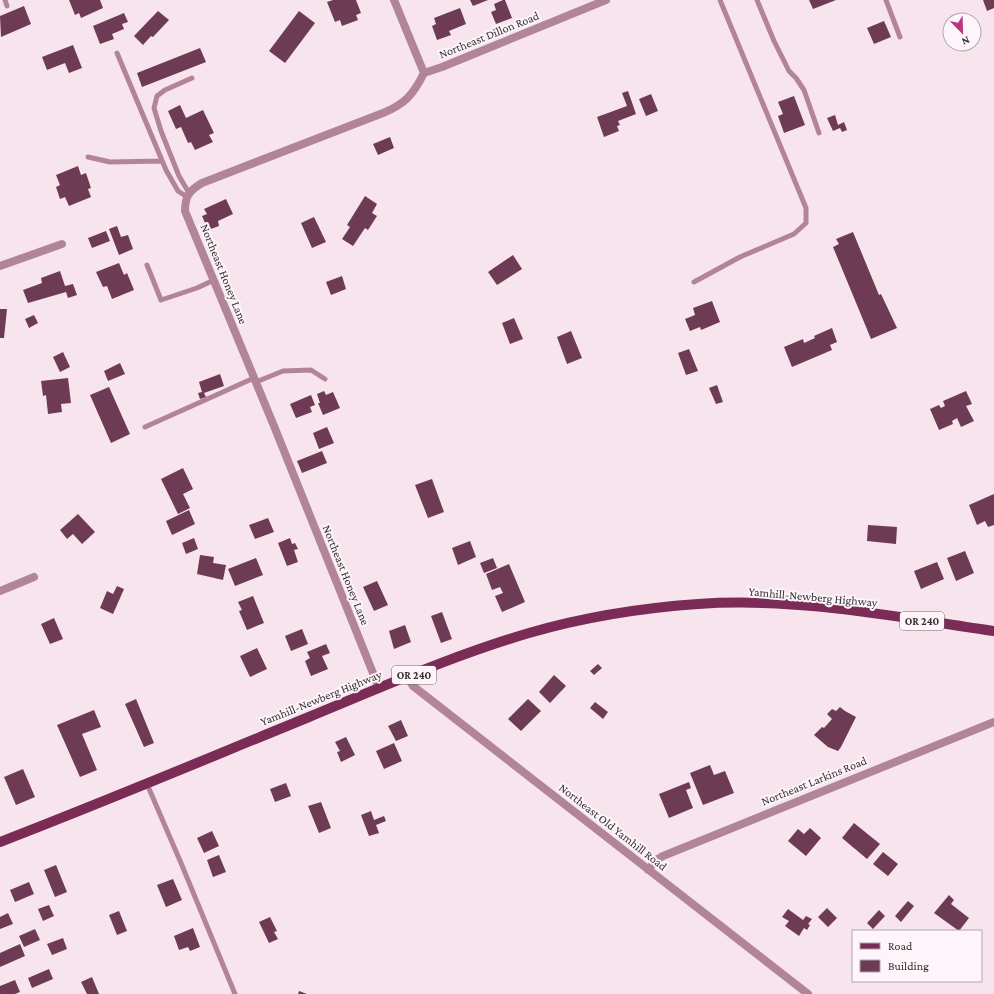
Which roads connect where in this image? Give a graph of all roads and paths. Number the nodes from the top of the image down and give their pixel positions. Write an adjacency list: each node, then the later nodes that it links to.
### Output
1 (5, 0): 7 (lane)
2 (394, 0): 10 (street)
3 (606, 0): 10 (street, Northeast Dillon Road)
4 (720, 0): 20 (lane)
5 (757, 0): 12 (lane)
6 (886, 0): 8 (lane)
7 (7, 6)
8 (900, 37)
9 (116, 53): 14 (lane)
10 (424, 73): 15 (street)
11 (192, 78): 15 (lane)
12 (819, 133)
13 (88, 157): 14 (lane)
14 (162, 161): 15 (lane)
15 (188, 195): 19 (street, Northeast Honey Lane)
16 (62, 244): 18 (street)
17 (147, 265): 19 (lane)
18 (0, 266)
19 (214, 280): 22 (street, Northeast Honey Lane)
20 (694, 282)
21 (325, 379): 22 (lane)
22 (255, 380): 23 (lane); 28 (street, Northeast Honey Lane)
23 (146, 427)
24 (34, 577): 25 (street)
25 (0, 591)
26 (994, 631): 27 (main road, Yamhill-Newberg Highway / OR 240)
27 (407, 677): 28 (main road, Yamhill-Newberg Highway / OR 240); 32 (street, Northeast Old Yamhill Road)
28 (379, 688): 30 (main road, Yamhill-Newberg Highway / OR 240)
29 (994, 722): 32 (street, Northeast Larkins Road)
30 (147, 784): 31 (main road, Yamhill-Newberg Highway / OR 240); 33 (lane)
31 (0, 842)
32 (648, 870): 34 (street, Northeast Old Yamhill Road)
33 (235, 994)
34 (808, 994)

